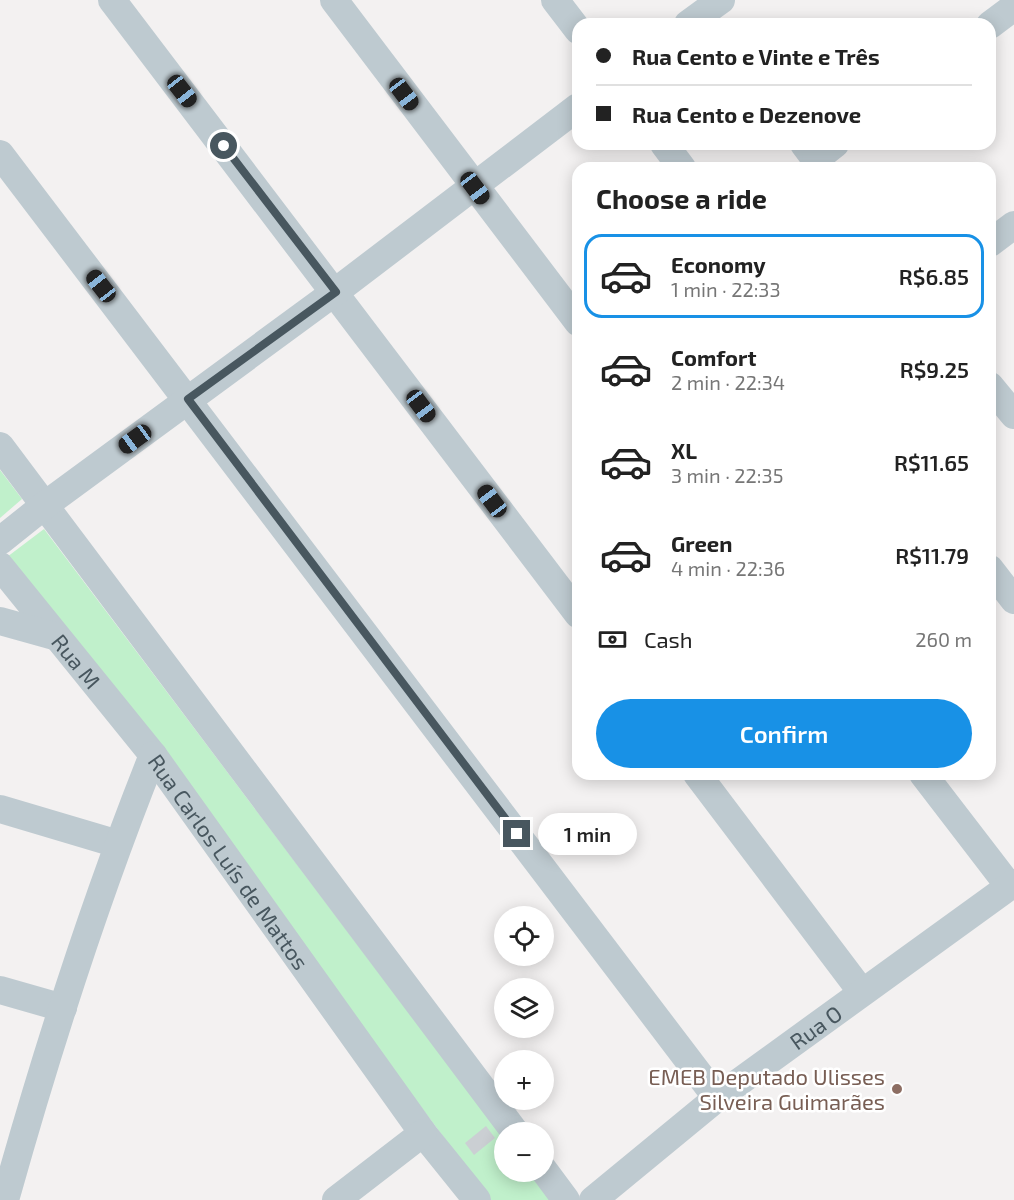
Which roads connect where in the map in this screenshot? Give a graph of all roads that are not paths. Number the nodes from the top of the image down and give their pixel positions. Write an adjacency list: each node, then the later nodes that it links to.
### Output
1 (112, 0): 12 (street)
2 (334, 0): 9 (street)
3 (555, 0): 6 (street)
4 (1014, 7): 5 (street)
5 (996, 20)
6 (572, 22)
7 (572, 112): 9 (street)
8 (0, 154): 15 (street)
9 (475, 188): 12 (street); 13 (street)
10 (1014, 225): 11 (street)
11 (996, 238)
12 (336, 292): 15 (street); 23 (street)
13 (572, 314)
14 (996, 393): 16 (street)
15 (188, 399): 18 (street); 35 (street)
16 (1014, 415)
17 (0, 446): 18 (street)
18 (45, 505): 19 (street); 36 (street)
19 (0, 541)
20 (0, 566): 25 (street, Rua M)
21 (996, 576): 22 (street)
22 (1014, 600)
23 (572, 606)
24 (0, 621): 25 (street)
25 (54, 636): 26 (street, Rua M)
26 (153, 755): 30 (street, Rua Carlos Luís de Mattos); 37 (street, Rua Carlos Luís de Mattos)
27 (703, 780): 33 (street)
28 (928, 780): 31 (street)
29 (0, 809): 30 (street)
30 (118, 844): 34 (street, Rua Carlos Luís de Mattos)
31 (1011, 885): 33 (street, Rua O)
32 (0, 990): 34 (street)
33 (861, 991): 35 (street, Rua O)
34 (63, 1008): 39 (street, Rua Carlos Luís de Mattos)
35 (717, 1098): 40 (street, Rua O)
36 (508, 1122)
37 (423, 1133): 41 (street); 42 (street, Rua Carlos Luís de Mattos)
38 (553, 1182): 43 (street)
39 (5, 1189)
40 (609, 1195)
41 (336, 1200)
42 (477, 1200)
43 (566, 1200)

